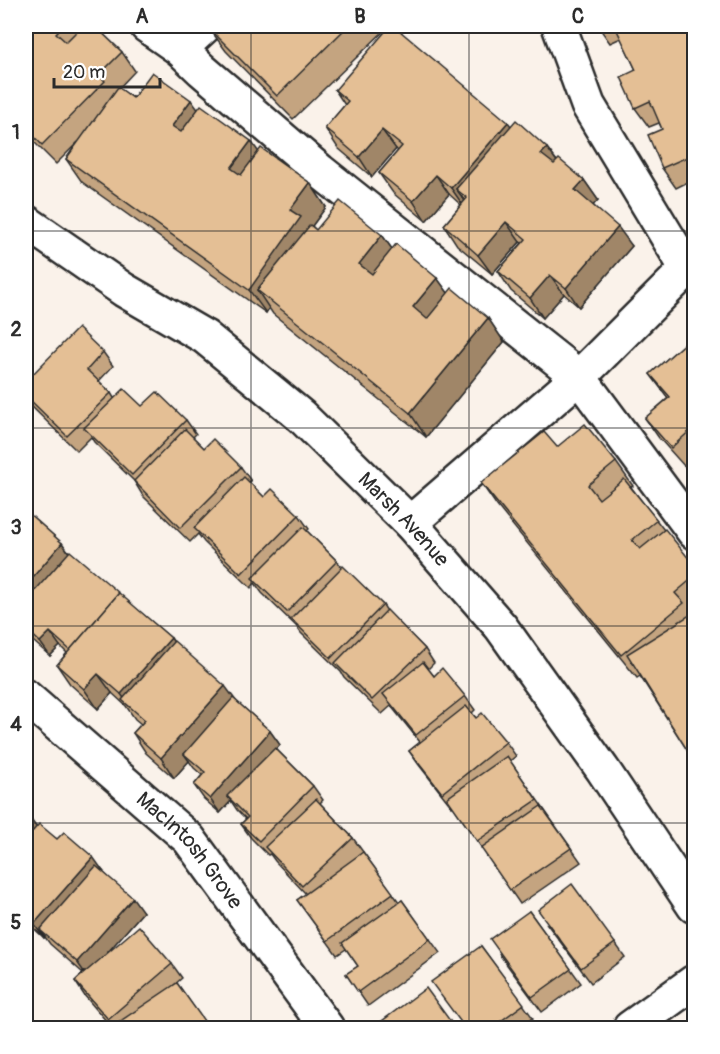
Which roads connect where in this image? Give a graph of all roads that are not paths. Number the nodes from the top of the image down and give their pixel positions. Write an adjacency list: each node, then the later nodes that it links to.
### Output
1 (147, 26): 4 (street)
2 (205, 26): 4 (street)
3 (559, 26): 6 (street)
4 (180, 49): 7 (street)
5 (26, 222): 8 (street, Marsh Avenue)
6 (691, 272): 7 (street)
7 (579, 376): 8 (street); 9 (street)
8 (410, 523): 11 (street, Marsh Avenue)
9 (694, 532)
10 (26, 697): 13 (street, MacIntosh Grove)
11 (694, 906)
12 (694, 982): 14 (street)
13 (327, 1029)
14 (630, 1029)

